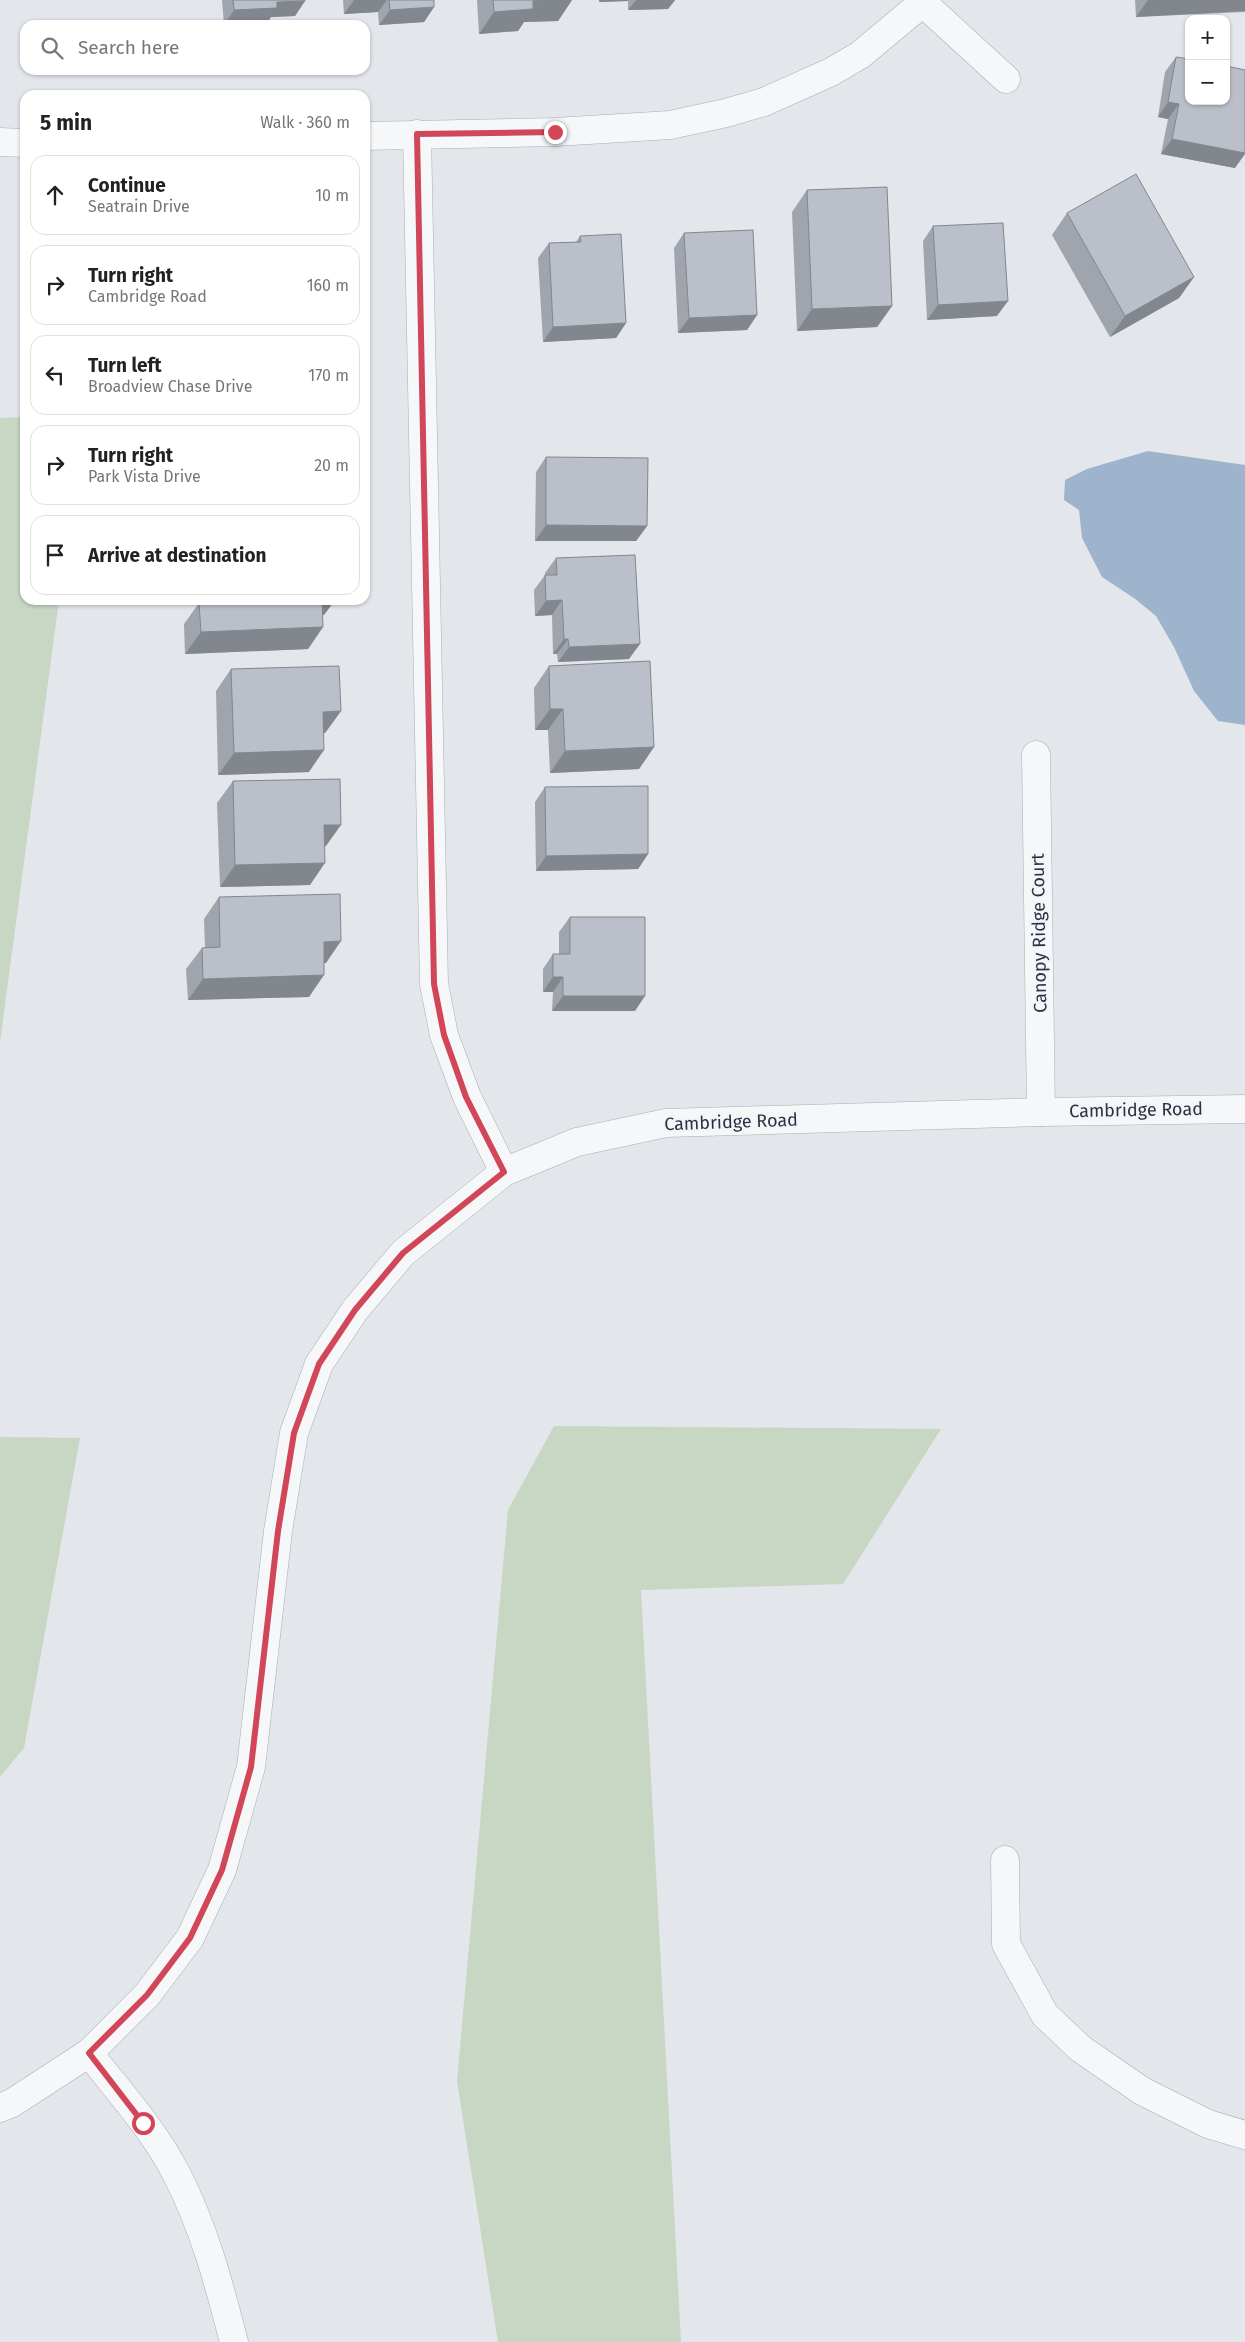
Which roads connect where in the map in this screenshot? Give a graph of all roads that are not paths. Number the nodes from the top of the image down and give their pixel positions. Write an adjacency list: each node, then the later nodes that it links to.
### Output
1 (925, 1): 2 (street); 3 (street)
2 (1006, 79)
3 (417, 134): 4 (street); 10 (street)
4 (370, 136)
5 (0, 142): 6 (street)
6 (20, 143)
7 (1036, 755): 9 (street, Canopy Ridge Court)
8 (1245, 1109): 9 (street, Cambridge Road)
9 (1041, 1112): 10 (street, Cambridge Road)
10 (504, 1172): 12 (street, Cambridge Road)
11 (1005, 1860): 14 (street)
12 (89, 2053): 13 (street, Cambridge Road); 15 (street)
13 (0, 2108)
14 (1245, 2135)
15 (234, 2342)

